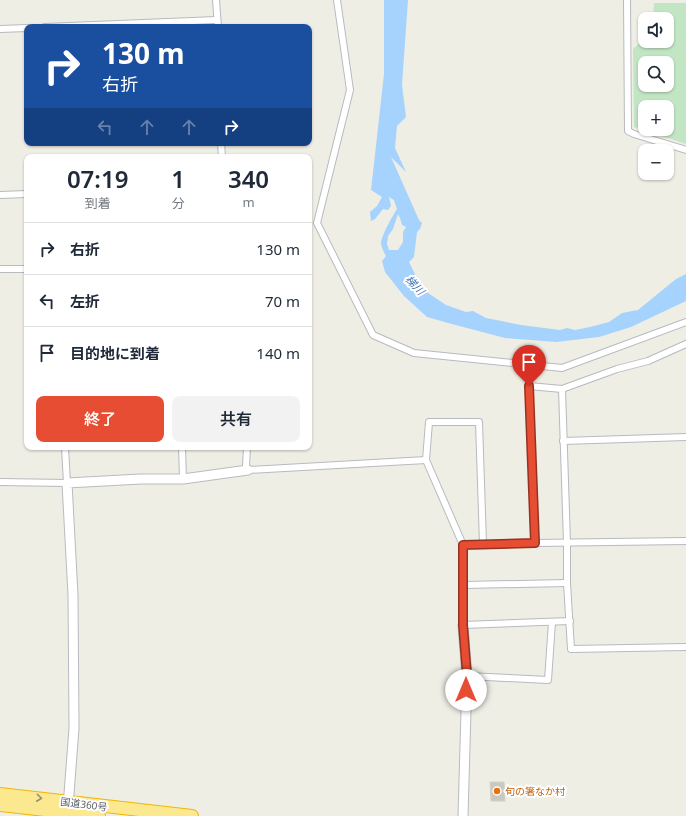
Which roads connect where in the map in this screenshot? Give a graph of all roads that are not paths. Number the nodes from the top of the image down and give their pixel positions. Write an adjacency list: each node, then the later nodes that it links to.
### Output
1 (216, 0): 4 (street)
2 (337, 0): 14 (street)
3 (627, 0): 9 (street)
4 (217, 20): 5 (street); 6 (street)
5 (119, 24)
6 (218, 24)
7 (24, 28): 8 (street)
8 (0, 29)
9 (686, 150)
10 (24, 194): 11 (street)
11 (0, 195)
12 (0, 269): 13 (street)
13 (24, 269)
14 (686, 322)
15 (686, 344): 16 (street)
16 (562, 389): 18 (street); 28 (street)
17 (686, 437): 18 (street)
18 (563, 441): 29 (street)
19 (65, 450): 26 (street)
20 (182, 450): 24 (street)
21 (247, 450): 23 (street)
22 (426, 460): 23 (street); 30 (street); 31 (street)
23 (248, 470): 24 (street)
24 (183, 479): 26 (street)
25 (0, 482): 26 (street)
26 (67, 483): 41 (street)
27 (686, 541): 29 (street)
28 (535, 543): 29 (street); 30 (street)
29 (567, 543): 32 (street)
30 (483, 544): 31 (street)
31 (463, 545): 33 (street)
32 (567, 583): 33 (street); 35 (street)
33 (464, 585): 36 (street)
34 (552, 622): 35 (street); 36 (street); 38 (street)
35 (570, 622): 37 (street)
36 (463, 625): 38 (street)
37 (686, 647)
38 (467, 676): 44 (street)
39 (0, 794): 41 (highway, 国道360号, one-way to 41)
40 (0, 805): 41 (highway, 国道360号)
41 (68, 807): 42 (highway, 国道360号); 43 (highway, 国道360号)
42 (99, 816)
43 (192, 816)
44 (463, 816)

